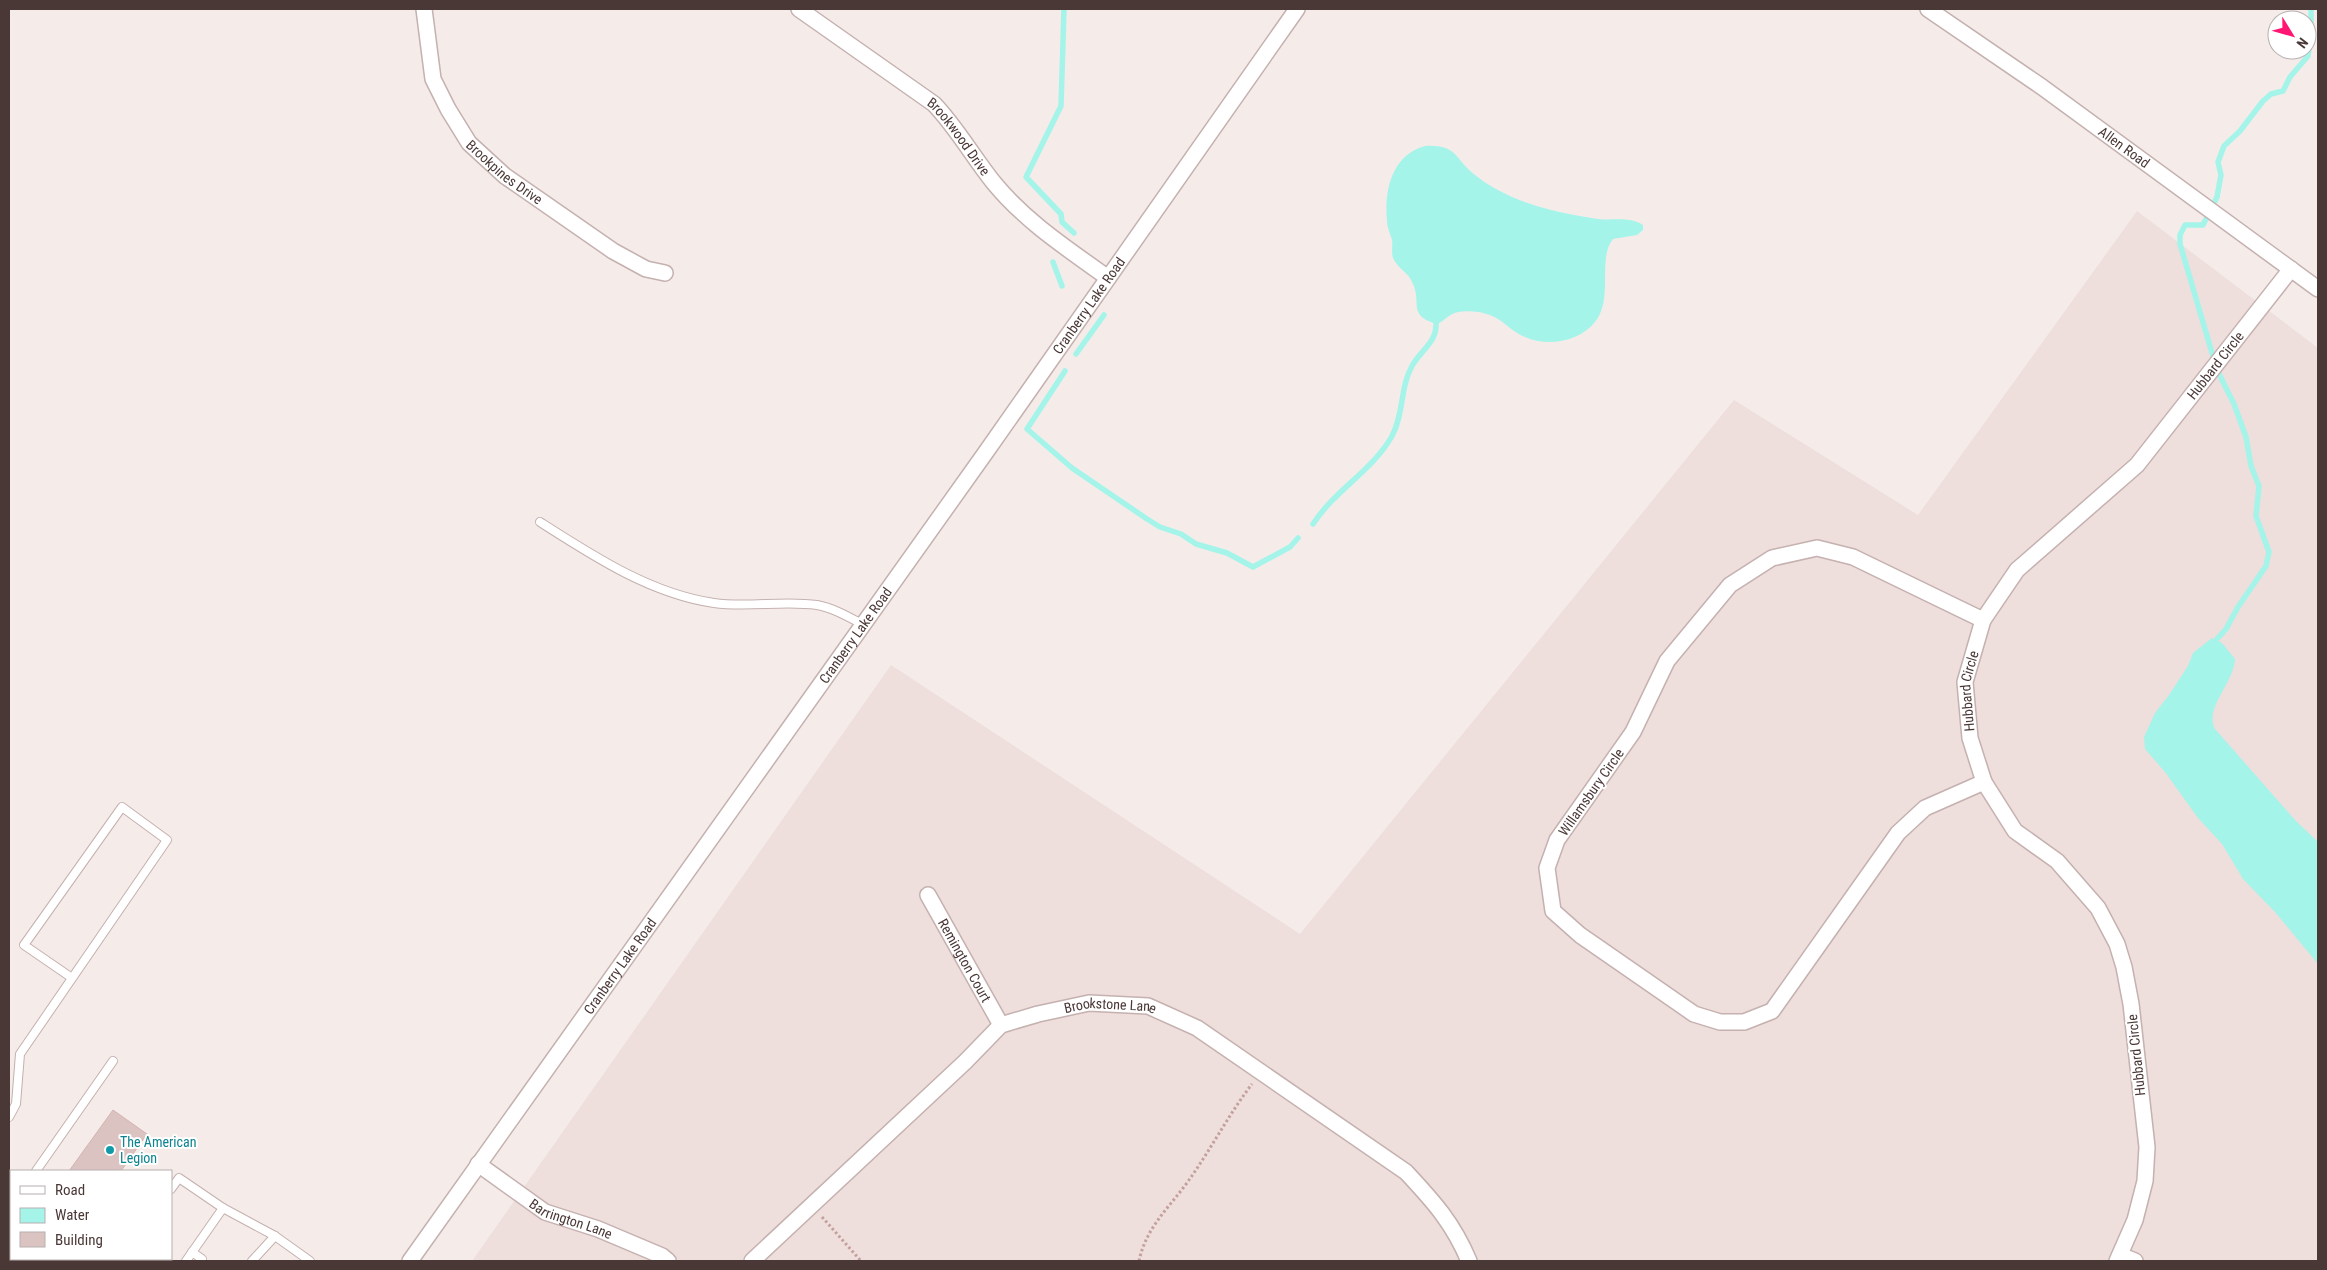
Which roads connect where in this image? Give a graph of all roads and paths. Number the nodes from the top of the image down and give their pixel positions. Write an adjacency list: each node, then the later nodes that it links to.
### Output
1 (424, 9): 6 (street, Brookpines Drive)
2 (799, 9): 7 (street, Brookwood Drive)
3 (1298, 9): 7 (street, Cranberry Lake Road)
4 (1928, 9): 5 (street, Allen Road)
5 (2291, 270): 8 (street, Allen Road); 10 (street, Hubbard Circle)
6 (665, 273)
7 (1108, 278): 11 (street, Cranberry Lake Road)
8 (2318, 289)
9 (540, 522): 11 (lane)
10 (1983, 620): 12 (street, Hubbard Circle); 12 (street, Willamsbury Circle)
11 (862, 624): 19 (street, Cranberry Lake Road)
12 (1984, 782): 26 (street, Hubbard Circle)
13 (928, 895): 15 (street, Remington Court)
14 (72, 978): 14 (lane); 18 (lane)
15 (1000, 1025): 17 (street, Brookstone Lane); 22 (street)
16 (113, 1061): 20 (lane)
17 (1261, 1072): 35 (path); 36 (street, Brookstone Lane)
18 (9, 1117)
19 (478, 1164): 31 (street, Cranberry Lake Road); 32 (street, Barrington Lane)
20 (37, 1170)
21 (172, 1188): 23 (lane)
22 (811, 1206): 33 (street); 34 (path)
23 (223, 1208): 24 (lane); 25 (lane)
24 (275, 1236): 29 (lane); 30 (lane)
25 (192, 1252): 27 (lane); 28 (lane)
26 (2119, 1258): 37 (street)
27 (202, 1259)
28 (186, 1261)
29 (252, 1261)
30 (310, 1261)
31 (410, 1261)
32 (668, 1261)
33 (752, 1261)
34 (862, 1261)
35 (1139, 1261)
36 (1469, 1261)
37 (2135, 1261)

